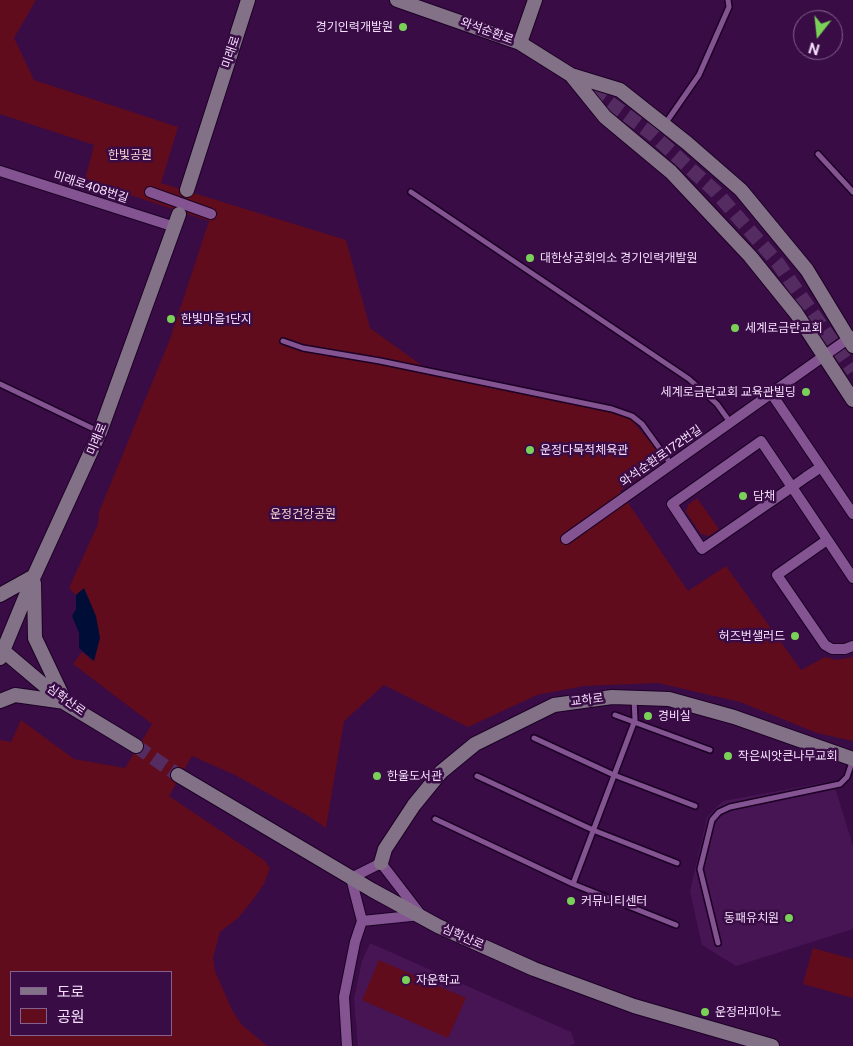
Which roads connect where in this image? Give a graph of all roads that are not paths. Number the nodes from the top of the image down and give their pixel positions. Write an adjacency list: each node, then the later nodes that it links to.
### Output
1 (248, 0): 10 (street, 미래로)
2 (397, 0): 5 (street, 와석순환로)
3 (535, 0): 5 (street)
4 (728, 0): 7 (lane)
5 (520, 43): 6 (street, 와석순환로)
6 (571, 75): 7 (street); 18 (street)
7 (664, 125): 16 (street)
8 (818, 154): 13 (lane)
9 (0, 171): 15 (street, 미래로408번길)
10 (187, 190)
11 (150, 192): 14 (street)
12 (411, 192): 22 (lane)
13 (853, 192)
14 (212, 214)
15 (177, 220): 23 (street, 미래로)
16 (851, 340): 18 (street, 와석순환로172번길)
17 (283, 341): 24 (lane)
18 (823, 356): 20 (street, 와석순환로172번길); 21 (street)
19 (0, 384): 23 (lane)
20 (771, 393): 22 (street, 와석순환로172번길); 25 (street)
21 (853, 400)
22 (730, 422): 24 (street, 와석순환로172번길)
23 (100, 432): 30 (street, 미래로)
24 (671, 464): 28 (street, 와석순환로172번길)
25 (821, 467): 26 (street); 27 (street)
26 (792, 487): 26 (street); 29 (street)
27 (853, 514)
28 (566, 539)
29 (828, 540): 31 (street); 33 (street)
30 (34, 576): 32 (street); 34 (street, 미래로); 37 (street)
31 (853, 578)
32 (0, 595)
33 (853, 646)
34 (1, 652): 37 (street, 심학산로)
35 (634, 698): 39 (lane); 43 (street, 교하로); 51 (street, 교하로)
36 (0, 701): 37 (street)
37 (65, 703): 41 (street, 심학산로)
38 (615, 716): 39 (lane)
39 (634, 724): 42 (lane); 45 (lane)
40 (534, 738): 45 (lane)
41 (136, 746)
42 (710, 750)
43 (853, 759): 57 (lane)
44 (178, 775): 52 (street, 심학산로)
45 (614, 775): 47 (lane); 49 (lane)
46 (477, 776): 49 (lane)
47 (695, 806)
48 (435, 819): 53 (lane)
49 (593, 830): 50 (lane); 53 (lane)
50 (677, 862)
51 (380, 863): 52 (street); 54 (street)
52 (351, 878): 54 (street, 심학산로); 55 (street)
53 (573, 884): 56 (lane)
54 (421, 915): 55 (street); 59 (street, 심학산로)
55 (362, 921): 58 (street)
56 (676, 925)
57 (718, 943)
58 (346, 1046)
59 (772, 1046)

